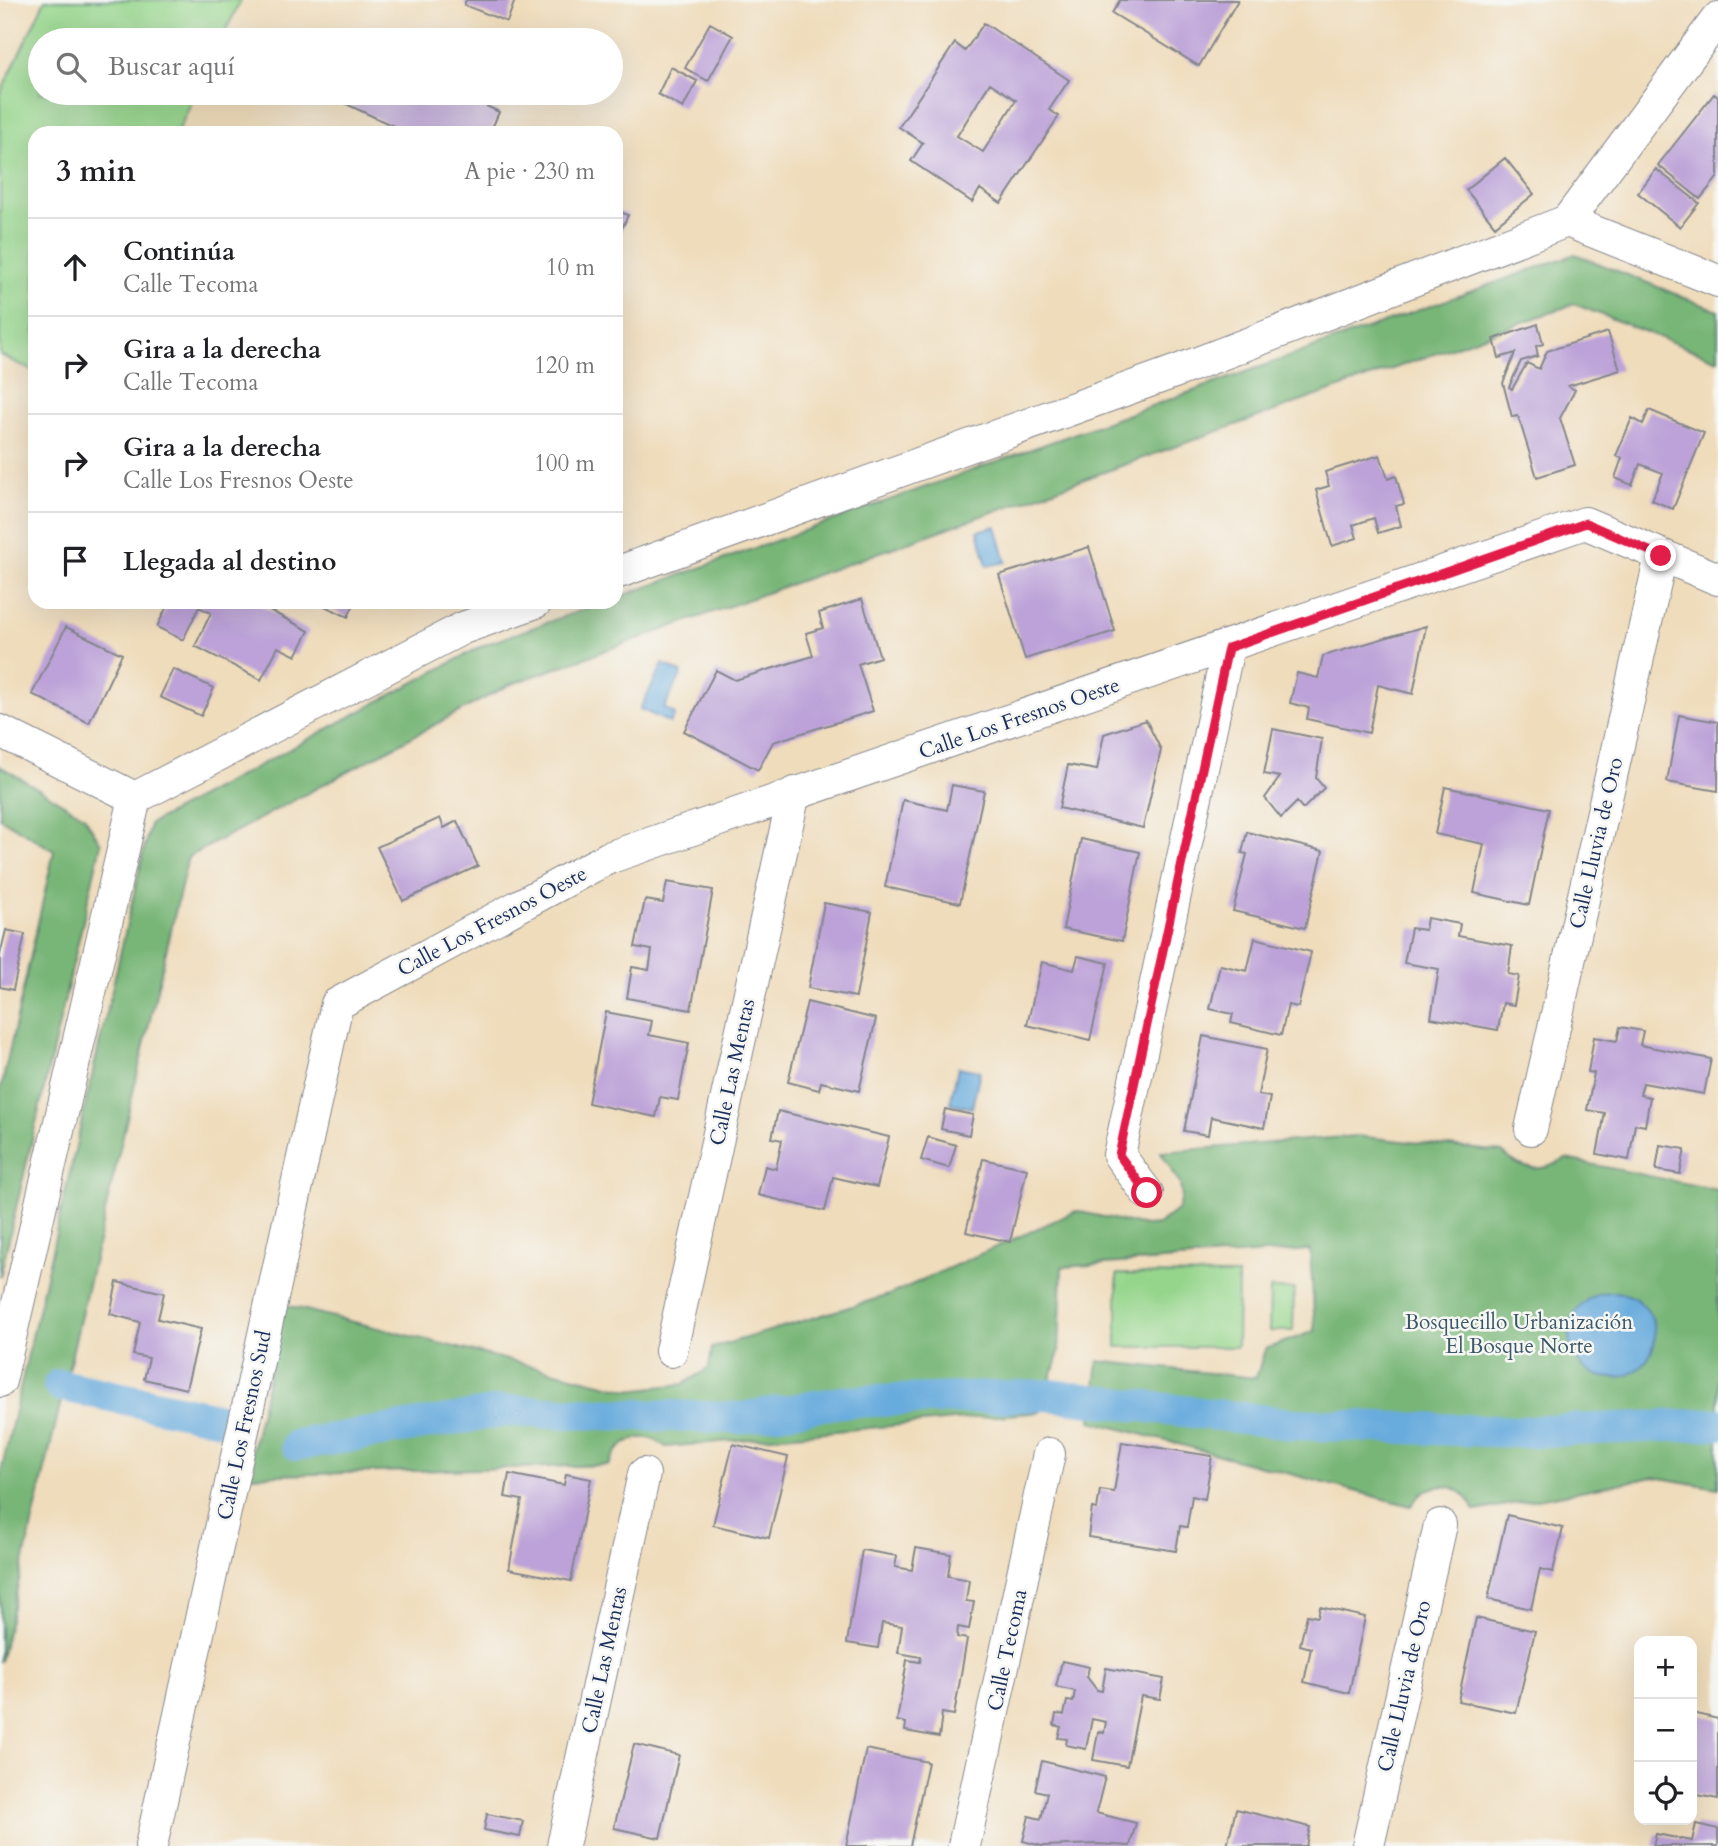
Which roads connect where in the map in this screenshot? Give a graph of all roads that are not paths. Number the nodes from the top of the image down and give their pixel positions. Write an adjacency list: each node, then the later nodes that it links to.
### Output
1 (1718, 18): 2 (street)
2 (1567, 221): 3 (street); 5 (street)
3 (1718, 281)
4 (1661, 556): 6 (street, Calle Los Fresnos Oeste); 8 (street, Calle Los Fresnos Oeste); 13 (street, Calle Lluvia de Oro)
5 (623, 570)
6 (1718, 579)
7 (516, 609): 11 (street)
8 (1228, 648): 10 (street, Calle Los Fresnos Oeste); 14 (street)
9 (0, 731): 11 (street)
10 (794, 793): 12 (street, Calle Los Fresnos Oeste); 15 (street, Calle Las Mentas)
11 (135, 798): 16 (street)
12 (337, 1004): 20 (street, Calle Los Fresnos Sud)
13 (1531, 1129)
14 (1147, 1193)
15 (671, 1351)
16 (0, 1381)
17 (1049, 1454): 22 (street, Calle Tecoma)
18 (644, 1474): 21 (street, Calle Las Mentas)
19 (1440, 1525): 23 (street, Calle Lluvia de Oro)
20 (151, 1846)
21 (563, 1846)
22 (964, 1846)
23 (1368, 1846)

